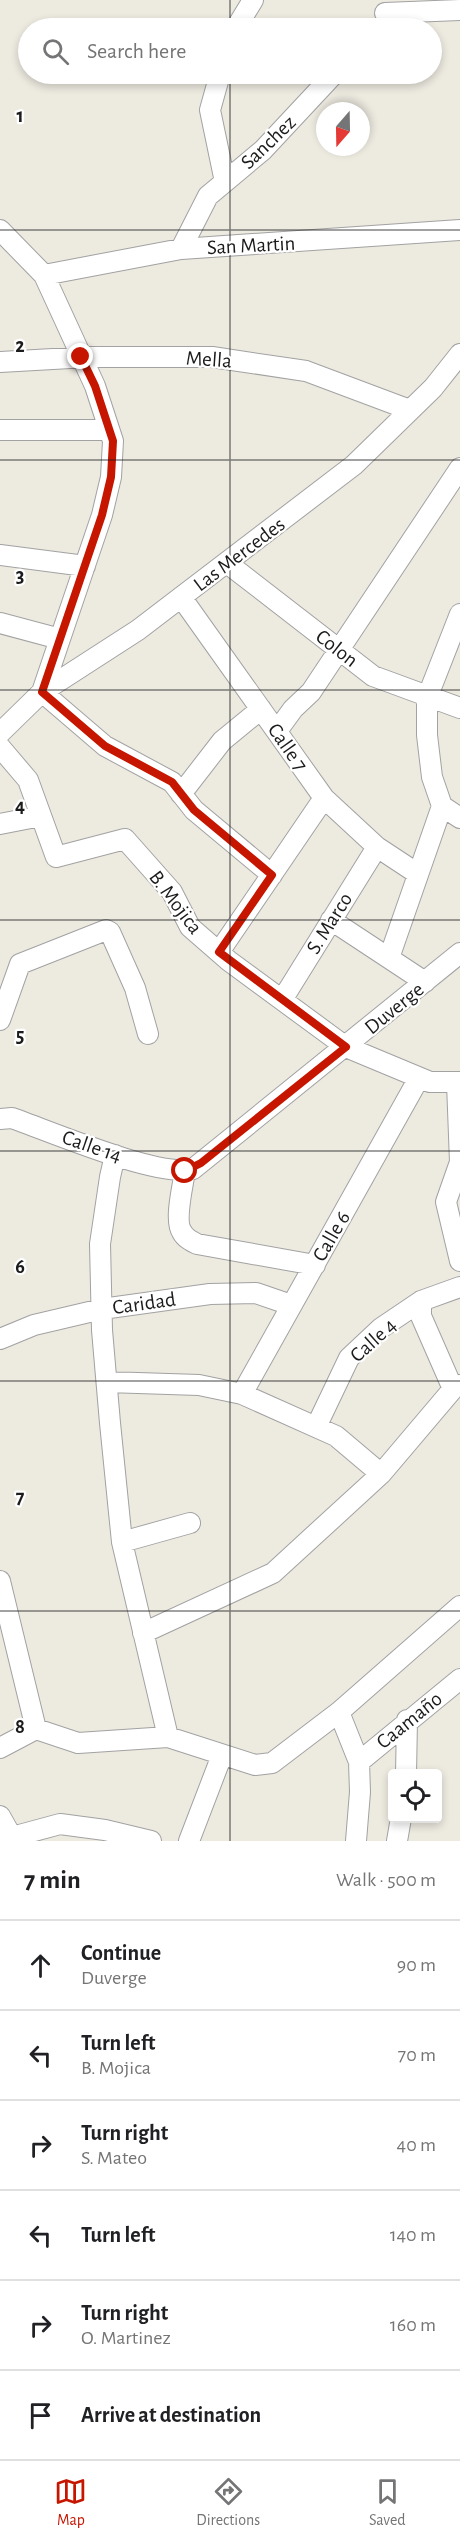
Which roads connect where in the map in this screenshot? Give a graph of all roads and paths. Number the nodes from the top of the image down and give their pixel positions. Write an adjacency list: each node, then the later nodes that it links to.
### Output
1 (253, 0): 4 (street)
2 (460, 10): 3 (street)
3 (381, 14)
4 (242, 18)
5 (217, 84): 7 (street)
6 (325, 84): 7 (street, Sanchez)
7 (225, 182): 10 (street, Sanchez)
8 (0, 230): 11 (street)
9 (460, 230): 10 (street, San Martin)
10 (181, 249): 11 (street, San Martin)
11 (44, 275): 13 (street)
12 (460, 354): 15 (street, Las Mercedes)
13 (81, 357): 14 (street, Mella); 15 (street, Mella); 17 (street)
14 (0, 362)
15 (410, 410): 20 (street, Las Mercedes)
16 (0, 430): 17 (street)
17 (109, 430): 21 (street)
18 (460, 468): 26 (street)
19 (0, 555): 21 (street)
20 (227, 563): 22 (street, Las Mercedes); 26 (street, Colon)
21 (85, 566): 25 (street)
22 (181, 597): 27 (street, Las Mercedes); 30 (street, Calle 7)
23 (460, 615): 28 (street)
24 (0, 623): 25 (street)
25 (60, 639): 27 (street)
26 (339, 649): 28 (street, Colon); 31 (street)
27 (42, 692): 32 (street, Las Mercedes); 34 (street)
28 (427, 698): 29 (street, Colon); 36 (street)
29 (460, 708)
30 (261, 709): 31 (street, Calle 7); 34 (street)
31 (277, 731): 35 (street, Calle 7)
32 (0, 732)
33 (0, 747): 37 (street)
34 (181, 794): 42 (street)
35 (324, 798): 40 (street, Calle 7); 42 (street)
36 (442, 806): 38 (street); 41 (street)
37 (41, 816): 39 (street); 44 (street, B. Mojica)
38 (460, 818)
39 (0, 824)
40 (377, 847): 41 (street, Calle 7); 43 (street, S. Marco)
41 (418, 874): 46 (street)
42 (272, 875): 44 (street)
43 (331, 920): 46 (street); 48 (street, S. Marco)
44 (219, 952): 48 (street, B. Mojica)
45 (460, 954): 47 (street, Duverge)
46 (389, 958): 47 (street)
47 (425, 982): 51 (street, Duverge)
48 (282, 1000): 51 (street, B. Mojica)
49 (0, 1020): 50 (street)
50 (148, 1034)
51 (346, 1047): 52 (street, B. Mojica); 56 (street, Duverge)
52 (425, 1080): 53 (street); 59 (street, Calle 6)
53 (459, 1082): 57 (street)
54 (0, 1119): 55 (street, Calle 14)
55 (115, 1155): 56 (street, Calle 14); 63 (street)
56 (185, 1171): 59 (street)
57 (458, 1177): 58 (street)
58 (460, 1261)
59 (315, 1265): 62 (street, Calle 6)
60 (460, 1287): 61 (street, Calle 4)
61 (421, 1301): 66 (street); 68 (street, Calle 4)
62 (291, 1305): 63 (street, Caridad); 67 (street, Calle 6)
63 (102, 1309): 64 (street, Caridad); 65 (street)
64 (0, 1338)
65 (107, 1382): 67 (street); 71 (street)
66 (456, 1387): 69 (street)
67 (242, 1394): 68 (street)
68 (317, 1425): 69 (street)
69 (381, 1474): 74 (street)
70 (190, 1523): 71 (street)
71 (122, 1542): 74 (street)
72 (0, 1581): 78 (street)
73 (460, 1606): 76 (street)
74 (143, 1633): 79 (street)
75 (460, 1679): 77 (street, Caamaño)
76 (339, 1712): 81 (street); 82 (street, Caamaño)
77 (407, 1720): 82 (street, Caamaño); 83 (street)
78 (36, 1729): 79 (street); 80 (street)
79 (168, 1737): 81 (street)
80 (0, 1748)
81 (222, 1755): 88 (street)
82 (359, 1762): 89 (street, Caamaño)
83 (406, 1769)
84 (0, 1816): 86 (street)
85 (400, 1823): 90 (street)
86 (11, 1840): 87 (street)
87 (151, 1841)
88 (189, 1841)
89 (356, 1841)
90 (397, 1841)

